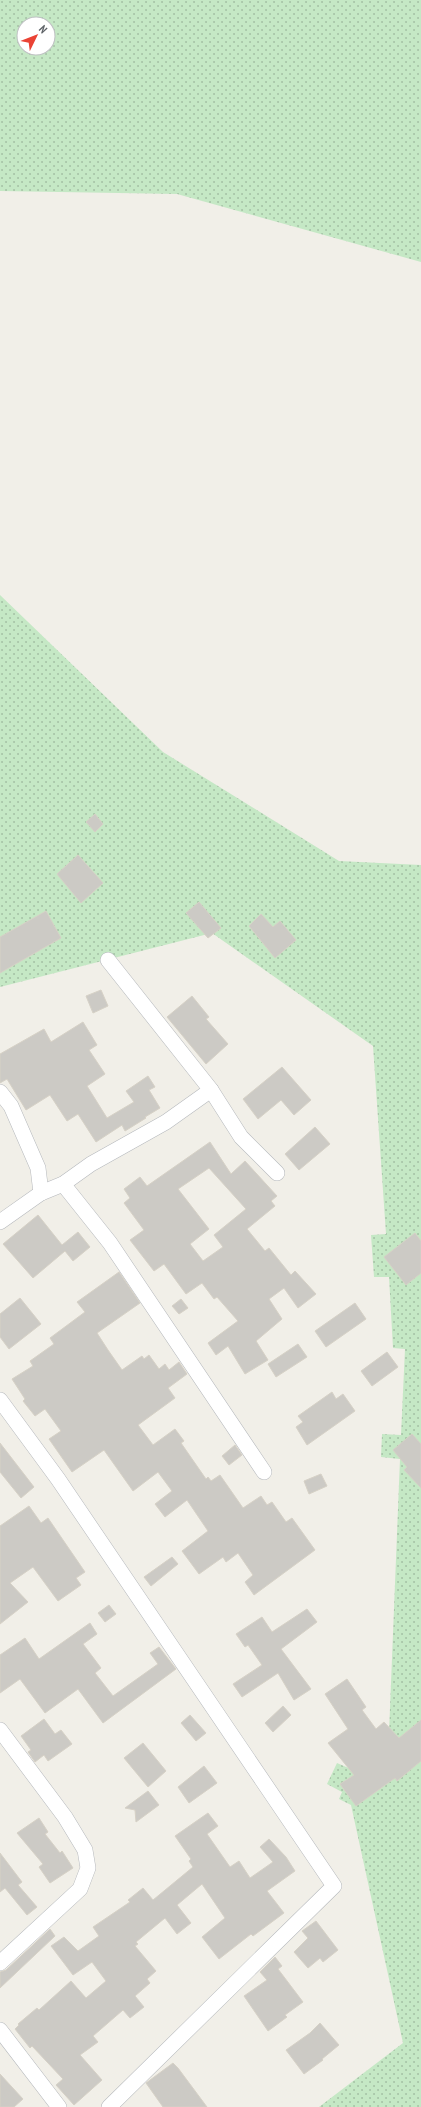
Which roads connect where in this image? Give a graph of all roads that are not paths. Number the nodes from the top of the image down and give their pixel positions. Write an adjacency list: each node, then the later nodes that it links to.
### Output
1 (108, 960): 2 (street)
2 (211, 1090): 4 (street); 5 (street)
3 (0, 1092): 6 (street)
4 (277, 1173)
5 (64, 1184): 6 (street); 9 (street)
6 (40, 1193): 7 (street)
7 (0, 1222)
8 (2, 1404): 14 (street)
9 (264, 1472)
10 (0, 1730): 11 (street)
11 (0, 1963)
12 (0, 2030): 13 (street)
13 (58, 2107)
14 (109, 2107)

